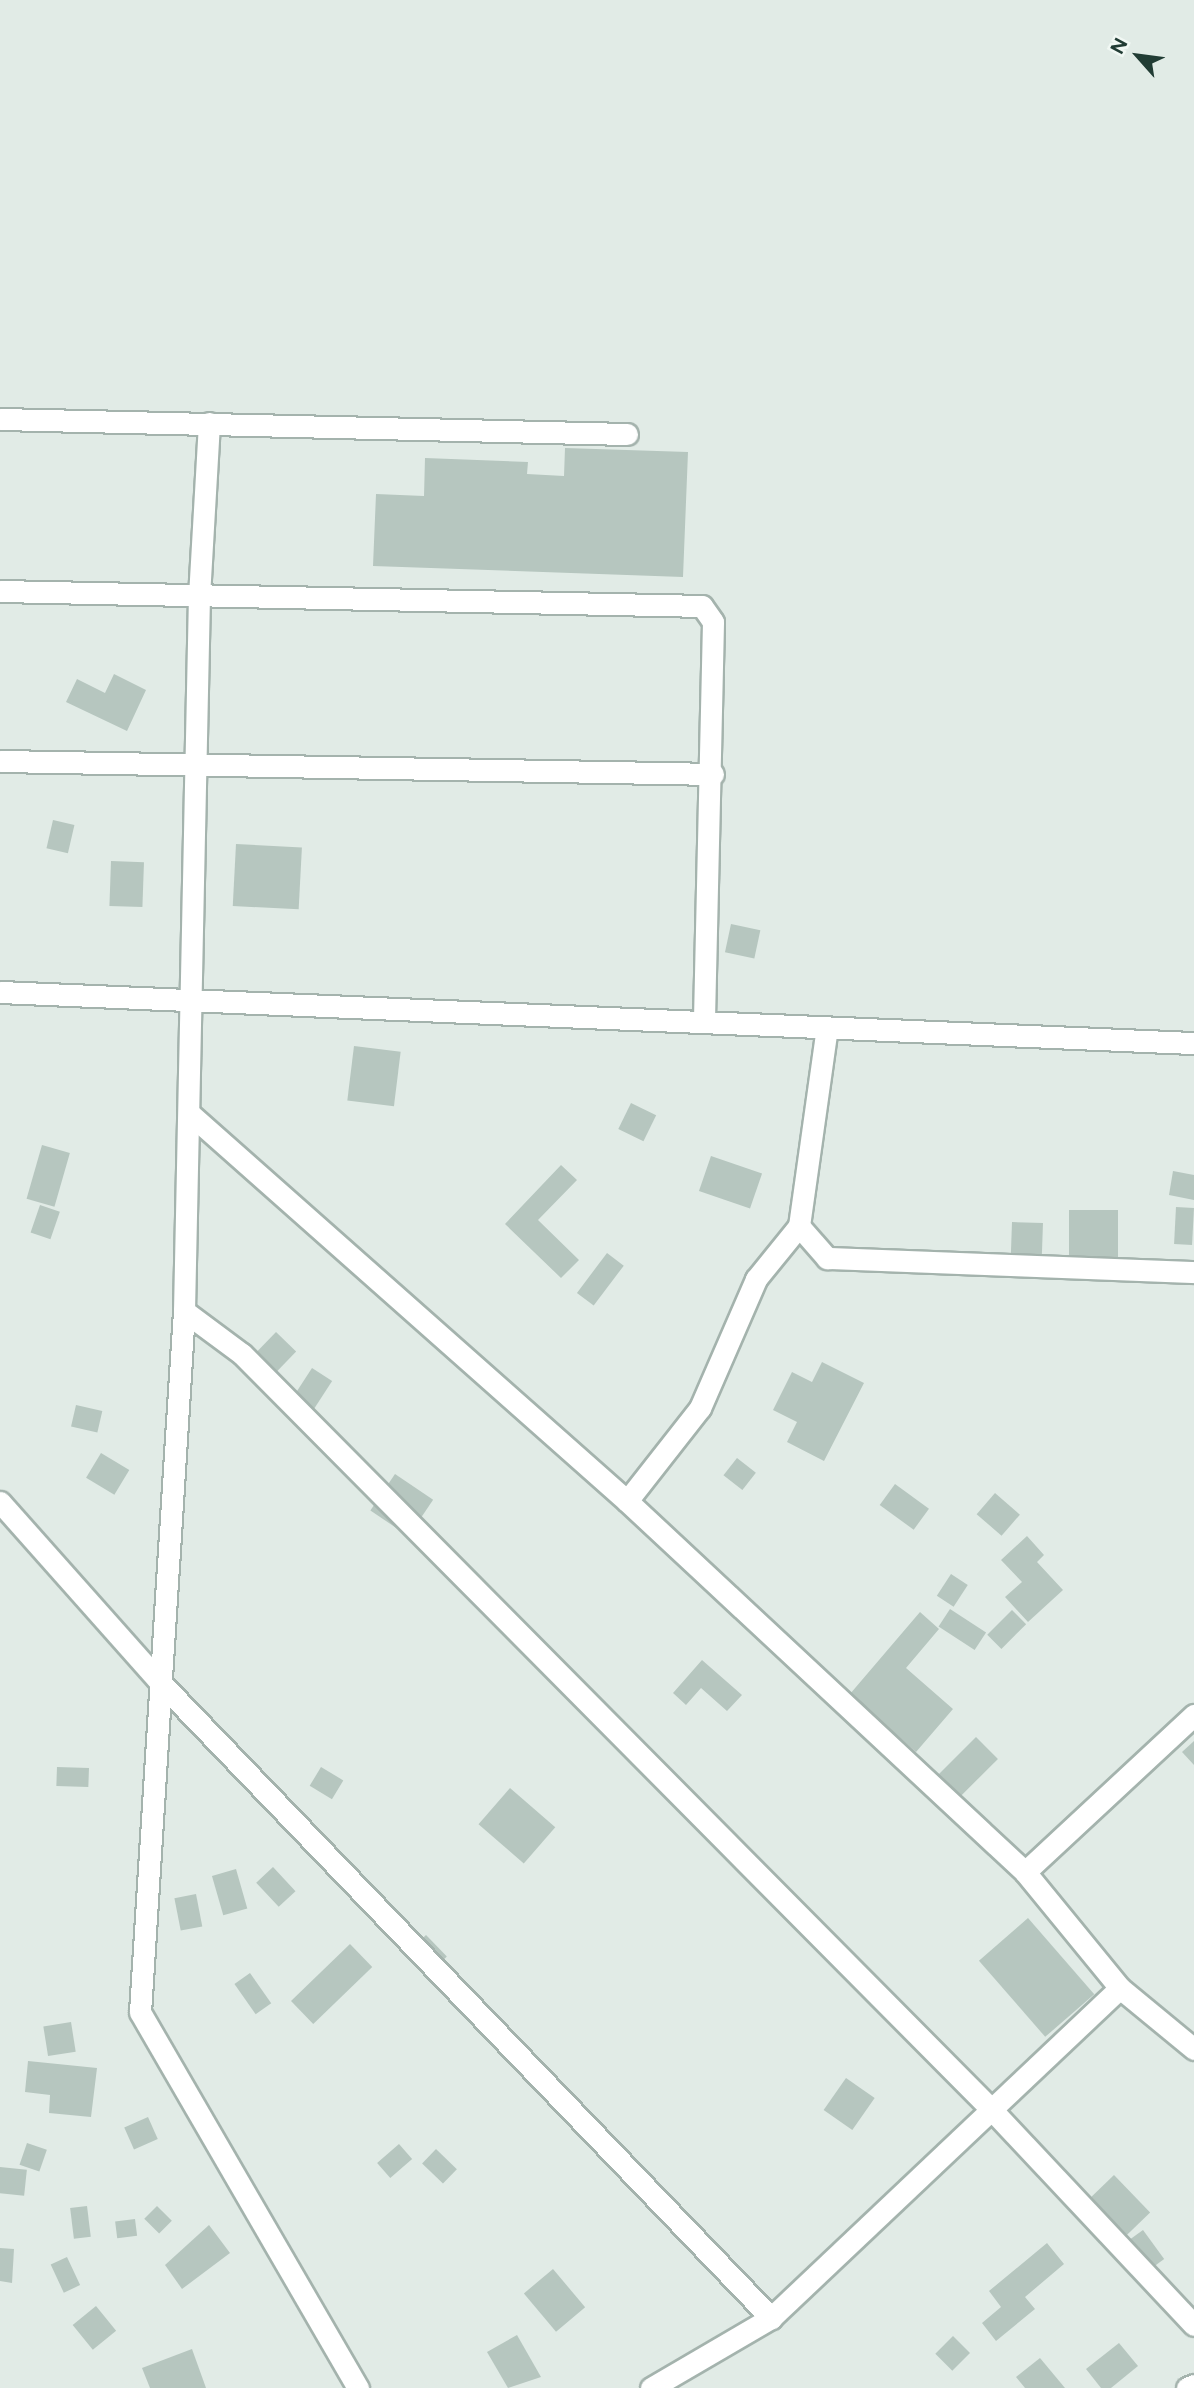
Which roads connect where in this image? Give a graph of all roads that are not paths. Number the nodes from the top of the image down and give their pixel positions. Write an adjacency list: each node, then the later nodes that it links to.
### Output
1 (0, 419): 2 (street)
2 (209, 423): 3 (street); 5 (street)
3 (627, 434)
4 (0, 592): 5 (street)
5 (199, 595): 7 (street); 8 (street)
6 (0, 761): 7 (street)
7 (198, 765): 8 (street); 10 (street)
8 (713, 774): 11 (street)
9 (0, 992): 10 (street)
10 (195, 1001): 11 (street); 14 (street)
11 (704, 1022): 12 (street)
12 (828, 1028): 13 (street); 15 (street)
13 (1194, 1043)
14 (188, 1113): 17 (street); 18 (street)
15 (799, 1226): 16 (street); 18 (street)
16 (1194, 1272)
17 (184, 1311): 20 (street); 25 (street)
18 (627, 1501): 22 (street)
19 (0, 1503): 20 (street)
20 (158, 1680): 26 (street); 29 (street)
21 (1194, 1715): 22 (street)
22 (1025, 1872): 23 (street)
23 (1119, 1988): 24 (street); 25 (street)
24 (1194, 2049)
25 (991, 2109): 26 (street); 27 (street)
26 (771, 2318): 30 (street)
27 (1194, 2325)
28 (1194, 2385): 31 (street)
29 (358, 2388)
30 (651, 2388)
31 (1187, 2388)

